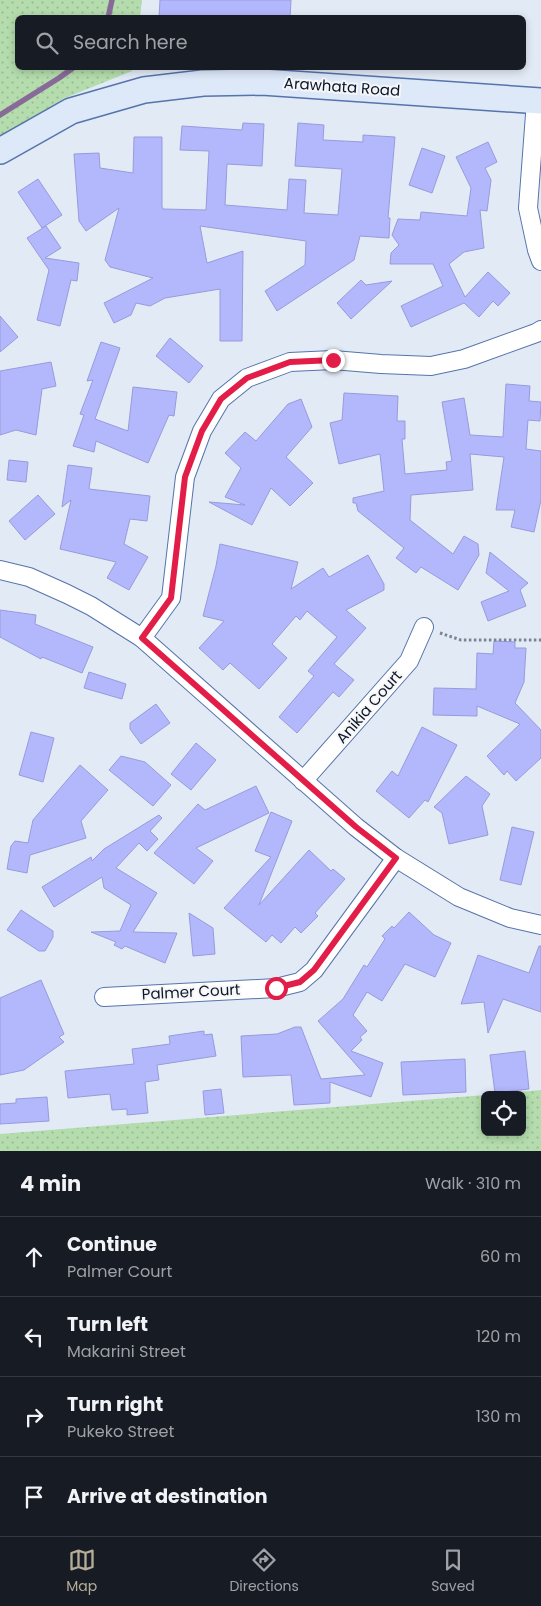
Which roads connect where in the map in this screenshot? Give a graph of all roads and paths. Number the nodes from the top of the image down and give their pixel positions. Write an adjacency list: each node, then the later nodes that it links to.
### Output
1 (538, 101): 2 (main road, Arawhata Road); 3 (street)
2 (0, 151)
3 (541, 260)
4 (541, 330): 7 (street)
5 (0, 570): 7 (street)
6 (424, 627): 8 (path); 9 (street, Anikia Court)
7 (142, 638): 9 (street)
8 (541, 640)
9 (303, 781): 10 (street)
10 (396, 858): 11 (street); 12 (street, Palmer Court)
11 (541, 925)
12 (104, 997)

